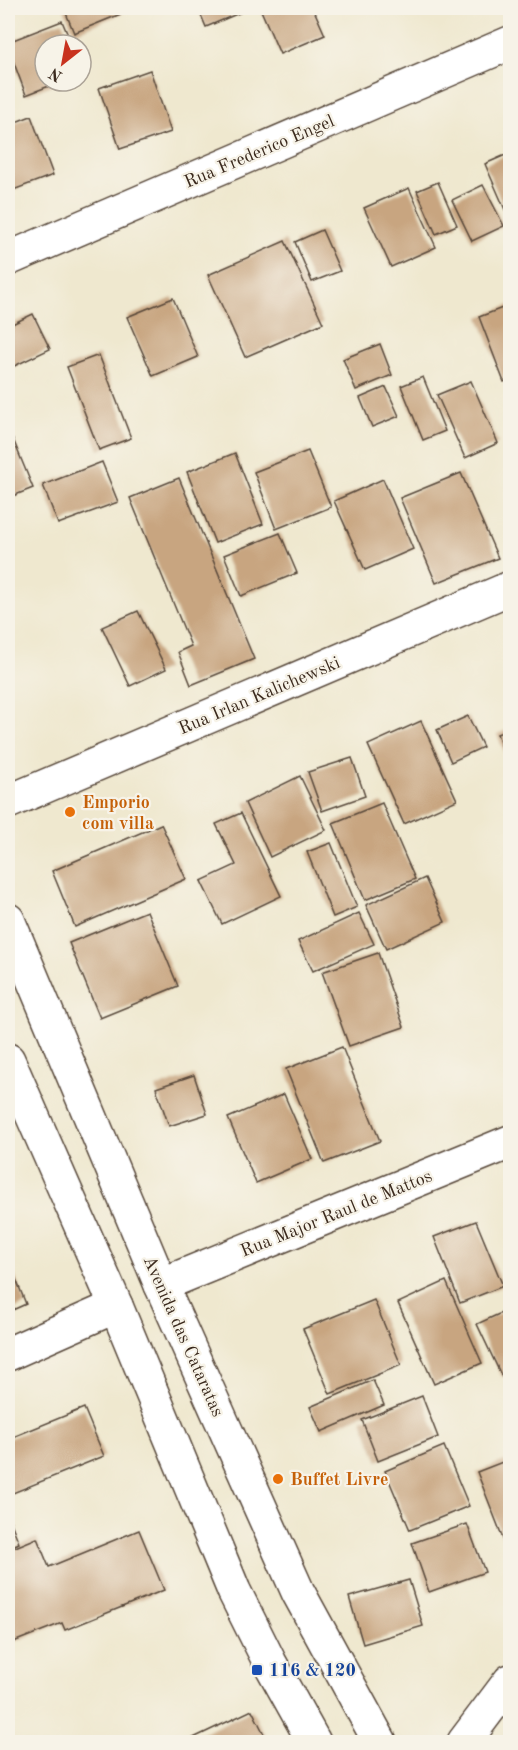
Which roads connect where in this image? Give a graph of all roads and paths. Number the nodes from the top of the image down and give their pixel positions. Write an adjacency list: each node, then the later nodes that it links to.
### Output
1 (510, 43): 2 (street, Rua Frederico Engel)
2 (8, 259)
3 (510, 588): 4 (street, Rua Irlan Kalichewski)
4 (8, 802)
5 (8, 921): 8 (street, Avenida das Cataratas)
6 (8, 1060): 9 (street)
7 (510, 1142): 8 (street, Rua Major Raul de Mattos)
8 (161, 1285): 13 (street, Avenida das Cataratas)
9 (116, 1306): 10 (street); 12 (street)
10 (8, 1354)
11 (510, 1681): 14 (street)
12 (314, 1743)
13 (380, 1743)
14 (464, 1743)

